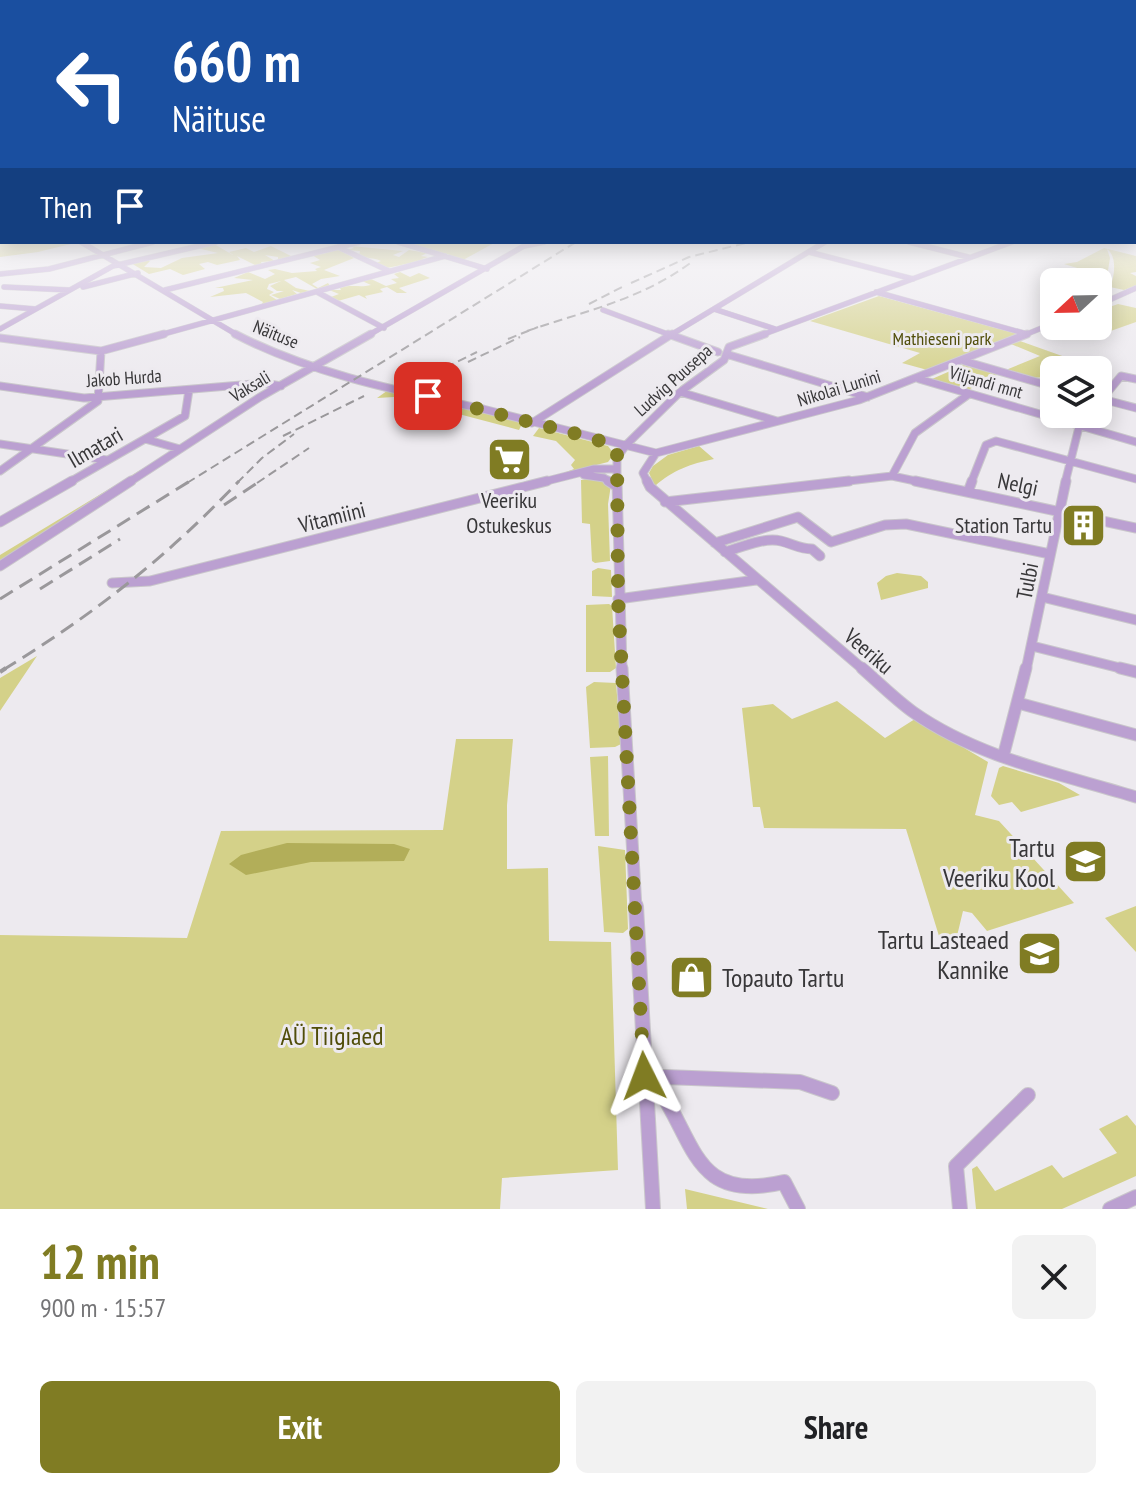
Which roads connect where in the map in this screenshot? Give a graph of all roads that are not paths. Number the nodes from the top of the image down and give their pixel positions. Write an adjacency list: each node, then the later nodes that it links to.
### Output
1 (99, 275): 13 (street)
2 (128, 275): 26 (street)
3 (142, 275): 14 (street, Näituse)
4 (224, 275): 14 (street)
5 (378, 275): 15 (street)
6 (476, 275): 23 (street, Vaksali)
7 (770, 275): 20 (street)
8 (899, 275): 10 (street)
9 (923, 275): 10 (street, Ludvig Puusepa)
10 (913, 279): 16 (street, Ludvig Puusepa)
11 (4, 287): 13 (street)
12 (1136, 288): 17 (street)
13 (69, 290): 19 (street)
14 (165, 290): 22 (street, Näituse)
15 (317, 292): 22 (street); 23 (street)
16 (876, 292): 24 (street, Ludvig Puusepa); 27 (street)
17 (1112, 299)
18 (0, 306): 19 (street)
19 (35, 309): 26 (street)
20 (714, 309): 24 (street); 28 (street)
21 (603, 310): 28 (street)
22 (214, 320): 29 (street); 32 (street, Näituse)
23 (384, 328): 32 (street, Vaksali)
24 (775, 329): 30 (street, Ludvig Puusepa)
25 (1040, 329): 27 (street, Nikolai Lunini)
26 (0, 334): 29 (street)
27 (1028, 334): 31 (street, Nikolai Lunini)
28 (670, 335): 30 (street); 48 (street)
29 (101, 351): 42 (street)
30 (722, 353): 40 (street, Ludvig Puusepa); 43 (street)
31 (964, 361): 33 (street, Nikolai Lunini); 35 (street)
32 (317, 367): 38 (street, Vaksali); 48 (street, Näituse)
33 (919, 379): 41 (street, Viljandi mnt); 43 (street, Nikolai Lunini)
34 (1136, 379): 37 (street)
35 (1040, 383)
36 (0, 386): 42 (street, Jakob Hurda)
37 (1112, 386)
38 (279, 387): 39 (street, Jakob Hurda); 59 (street, Vaksali)
39 (189, 390): 42 (street, Jakob Hurda); 53 (street, Ilmatari)
40 (680, 392): 47 (street); 52 (street, Ludvig Puusepa)
41 (969, 394): 46 (street, Viljandi mnt); 68 (street)
42 (101, 397): 58 (street)
43 (868, 397): 47 (street, Nikolai Lunini)
44 (1112, 403): 45 (street)
45 (1136, 408)
46 (1040, 415)
47 (778, 422): 60 (street, Nikolai Lunini)
48 (537, 423): 51 (street, Näituse); 54 (street, Näituse)
49 (1079, 428): 63 (street, Tulbi)
50 (1083, 428): 55 (street, Viljandi mnt)
51 (589, 437): 57 (street, Näituse); 61 (street)
52 (634, 437): 54 (street); 57 (street, Ludvig Puusepa)
53 (145, 439): 59 (street); 62 (street, Ilmatari)
54 (614, 439): 57 (street, Näituse)
55 (1136, 442)
56 (0, 444): 58 (street)
57 (626, 445): 60 (street, Nikolai Lunini); 61 (street, Ludvig Puusepa)
58 (33, 449): 62 (street); 66 (street)
59 (180, 449): 83 (street, Vaksali)
60 (656, 453): 73 (street, Veeriku)
61 (617, 458): 64 (street); 65 (street)
62 (108, 460): 75 (street, Ilmatari)
63 (1070, 460): 70 (street); 72 (street); 74 (street, Tulbi)
64 (594, 469): 65 (street, Vitamiini); 69 (street, Vitamiini)
65 (616, 469): 67 (street, Vitamiini); 71 (street)
66 (0, 471)
67 (584, 475): 69 (street, Vitamiini); 71 (street)
68 (892, 476): 72 (street, Nelgi); 73 (street, Nelgi)
69 (561, 478): 85 (street, Vitamiini)
70 (1136, 479)
71 (616, 486): 87 (street)
72 (968, 492): 74 (street, Nelgi)
73 (665, 502): 79 (street, Veeriku)
74 (1059, 511): 76 (street, Nelgi); 81 (street, Tulbi)
75 (0, 522)
76 (1136, 528)
77 (754, 531): 78 (street); 79 (street); 81 (street)
78 (766, 541): 80 (street); 82 (street)
79 (715, 543): 80 (street, Veeriku)
80 (725, 552): 84 (street, Veeriku)
81 (1050, 554): 86 (street, Tulbi)
82 (820, 556)
83 (0, 566)
84 (756, 580): 87 (street); 93 (street, Veeriku)
85 (112, 583)
86 (1042, 597): 88 (street); 89 (street, Tulbi)
87 (618, 599): 95 (street)
88 (1136, 620)
89 (1032, 646): 90 (street); 91 (street, Tulbi)
90 (1136, 672)
91 (1018, 703): 92 (street); 93 (street, Tulbi)
92 (1136, 735)
93 (1003, 757): 94 (street, Veeriku)
94 (1136, 797)
95 (652, 1089): 96 (street); 99 (street); 100 (street)
96 (832, 1093)
97 (1028, 1095): 101 (street)
98 (1136, 1197): 102 (street)
99 (653, 1209)
100 (798, 1209)
101 (960, 1209)
102 (1112, 1209)

